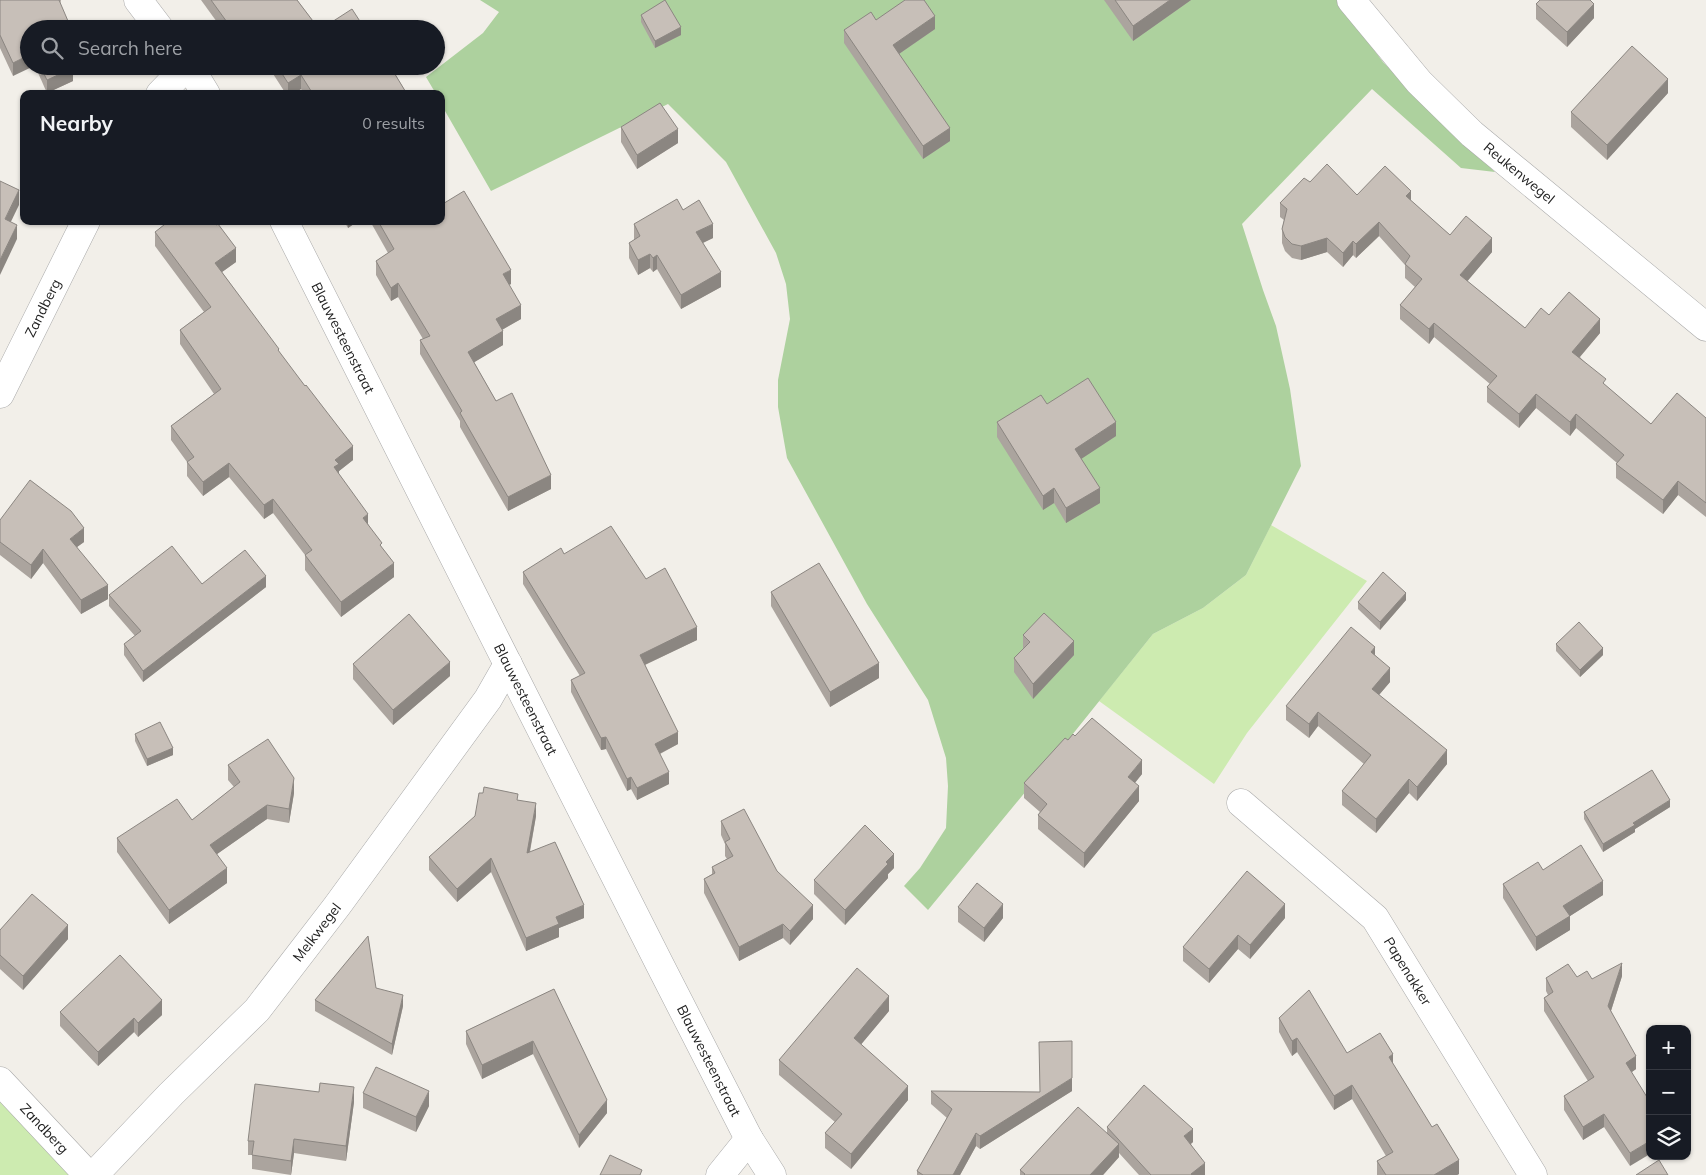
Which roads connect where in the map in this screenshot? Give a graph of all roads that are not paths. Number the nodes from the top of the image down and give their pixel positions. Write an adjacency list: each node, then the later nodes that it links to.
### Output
1 (138, 0): 3 (street)
2 (1352, 0): 10 (street, Reukenwegel)
3 (153, 20)
4 (179, 75): 6 (street)
5 (194, 75): 7 (street)
6 (164, 90)
7 (203, 90)
8 (84, 225): 11 (street, Zandberg)
9 (286, 225): 12 (street, Blauwesteenstraat)
10 (1706, 327)
11 (0, 394)
12 (508, 664): 15 (street, Blauwesteenstraat); 17 (street, Melkwegel)
13 (1241, 803): 20 (street, Papenakker)
14 (0, 1082): 16 (street, Zandberg)
15 (749, 1139): 18 (street); 19 (street, Blauwesteenstraat)
16 (88, 1175)
17 (94, 1175)
18 (720, 1175)
19 (772, 1175)
20 (1533, 1175)

